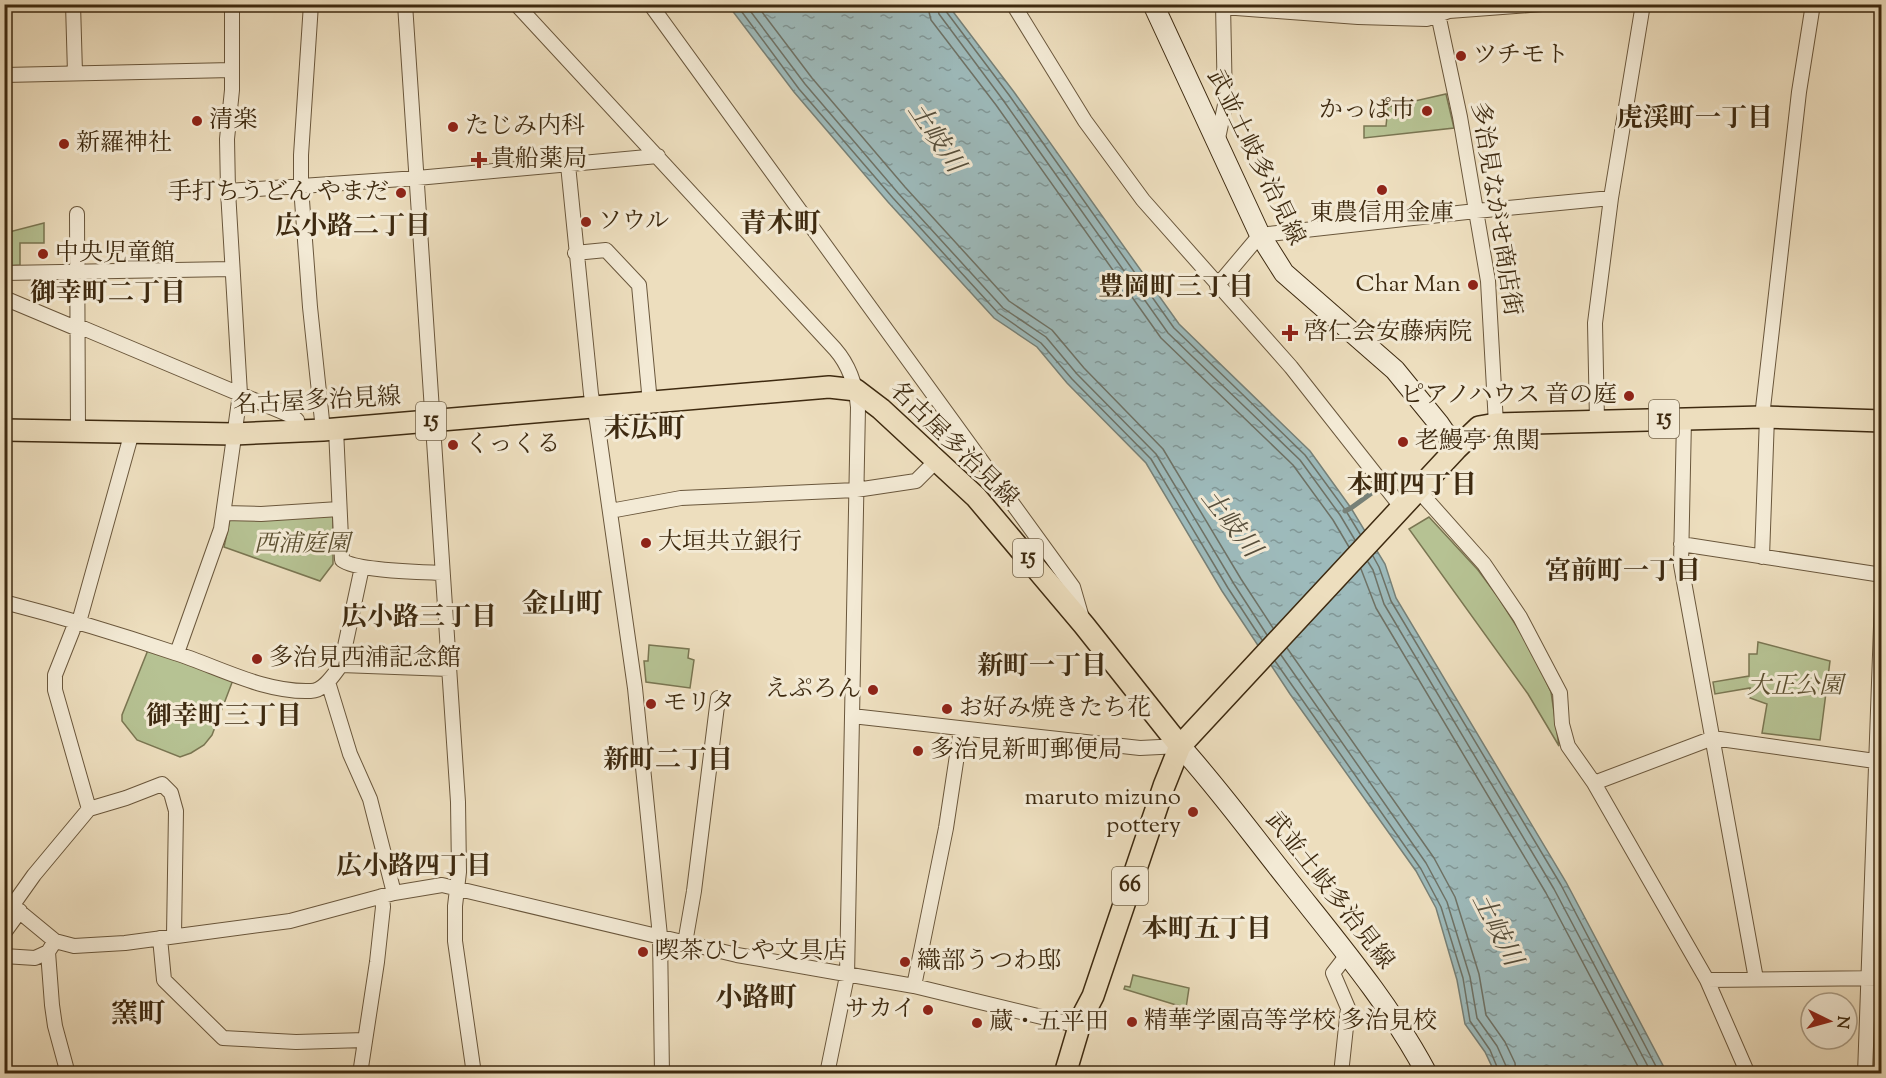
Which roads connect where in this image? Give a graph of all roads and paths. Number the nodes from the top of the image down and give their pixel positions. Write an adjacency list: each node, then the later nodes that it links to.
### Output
1 (73, 4): 15 (street)
2 (232, 4): 14 (street)
3 (311, 4): 21 (street)
4 (405, 4): 20 (street)
5 (516, 4): 18 (street)
6 (650, 4): 66 (street)
7 (1013, 4): 31 (street)
8 (1153, 4): 17 (main road, 武並土岐多治見線)
9 (1542, 4): 13 (street)
10 (1643, 4): 23 (street)
11 (1813, 4): 38 (street)
12 (1223, 6): 13 (street); 17 (street)
13 (1436, 8): 24 (street, 多治見ながせ商店街)
14 (232, 70): 15 (street); 22 (street)
15 (75, 73): 16 (street)
16 (4, 75)
17 (1217, 145): 26 (main road, 武並土岐多治見線)
18 (658, 156): 19 (street); 34 (street)
19 (568, 165): 20 (street); 27 (street)
20 (417, 178): 21 (street); 41 (street)
21 (301, 187): 22 (street); 47 (street)
22 (228, 191): 28 (street)
23 (1611, 198): 24 (street); 42 (street)
24 (1476, 211): 26 (street); 44 (street, 多治見ながせ商店街)
25 (76, 214): 30 (street)
26 (1260, 235): 31 (street); 50 (main road, 武並土岐多治見線)
27 (575, 253): 36 (street); 37 (street)
28 (232, 269): 30 (street); 35 (street)
29 (4, 273): 30 (street)
30 (78, 273): 33 (street)
31 (1217, 286): 54 (street)
32 (4, 298): 33 (street)
33 (78, 327): 35 (street); 46 (street)
34 (856, 390): 36 (main road, 名古屋多治見線 / 15); 51 (main road, 名古屋多治見線 / 15); 52 (street)
35 (240, 394): 40 (street); 49 (street)
36 (650, 403): 37 (main road, 名古屋多治見線 / 15)
37 (594, 408): 41 (main road, 名古屋多治見線 / 15); 56 (street)
38 (1765, 417): 39 (main road, 15); 43 (main road, 15); 59 (street)
39 (1684, 418): 42 (main road, 15); 58 (street)
40 (297, 420)
41 (434, 420): 47 (main road, 名古屋多治見線 / 15); 61 (street)
42 (1597, 421): 44 (main road, 15)
43 (1881, 421)
44 (1496, 424): 50 (main road, 15)
45 (4, 430): 46 (main road, 名古屋多治見線 / 15)
46 (78, 430): 48 (main road, 名古屋多治見線 / 15)
47 (330, 430): 49 (main road, 名古屋多治見線 / 15); 55 (street)
48 (132, 432): 49 (main road, 名古屋多治見線 / 15); 65 (street)
49 (234, 434): 57 (street)
50 (1456, 449): 53 (main road, 15)
51 (937, 460): 52 (street); 66 (main road, 名古屋多治見線 / 15)
52 (856, 490): 56 (street); 72 (street)
53 (1419, 491): 54 (main road, 15); 77 (street)
54 (1402, 508): 75 (main road, 15)
55 (339, 509): 57 (street); 60 (street)
56 (610, 511): 83 (street)
57 (224, 513): 67 (street)
58 (1681, 544): 59 (street); 74 (street)
59 (1762, 557): 62 (street)
60 (362, 567): 61 (street); 68 (street)
61 (442, 573): 69 (street)
62 (1881, 576)
63 (1881, 599): 76 (street)
64 (4, 602): 65 (street)
65 (79, 622): 67 (street); 78 (street)
66 (1084, 626): 75 (main road, 名古屋多治見線 / 15)
67 (177, 653): 70 (street)
68 (341, 665): 69 (street); 70 (street)
69 (449, 669): 79 (street)
70 (328, 682): 80 (street)
71 (718, 698): 85 (street)
72 (852, 716): 73 (street); 89 (street)
73 (961, 729): 75 (street); 93 (street)
74 (1713, 738): 76 (street); 77 (street); 91 (street)
75 (1180, 746): 87 (main road, 武並土岐多治見線); 94 (main road, 66)
76 (1879, 761): 90 (street)
77 (1594, 783): 92 (street)
78 (89, 809): 81 (street); 84 (street)
79 (456, 888): 80 (street); 83 (street); 98 (street)
80 (388, 895): 84 (street); 95 (street)
81 (12, 905): 82 (street); 86 (street)
82 (4, 933)
83 (660, 936): 85 (street); 99 (street)
84 (167, 937): 86 (street); 95 (street)
85 (685, 943): 89 (street)
86 (51, 946): 88 (street); 96 (street)
87 (1347, 955): 102 (street); 103 (main road, 武並土岐多治見線)
88 (4, 956)
89 (847, 976): 93 (street); 100 (street)
90 (1875, 978): 91 (street); 105 (street)
91 (1756, 979): 92 (street)
92 (1707, 980): 104 (street)
93 (914, 986): 94 (street)
94 (1079, 1026): 101 (main road, 66)
95 (364, 1040): 97 (street)
96 (68, 1074)
97 (360, 1074)
98 (474, 1074)
99 (662, 1074)
100 (827, 1074)
101 (1065, 1074)
102 (1341, 1074)
103 (1427, 1074)
104 (1748, 1074)
105 (1865, 1074)

